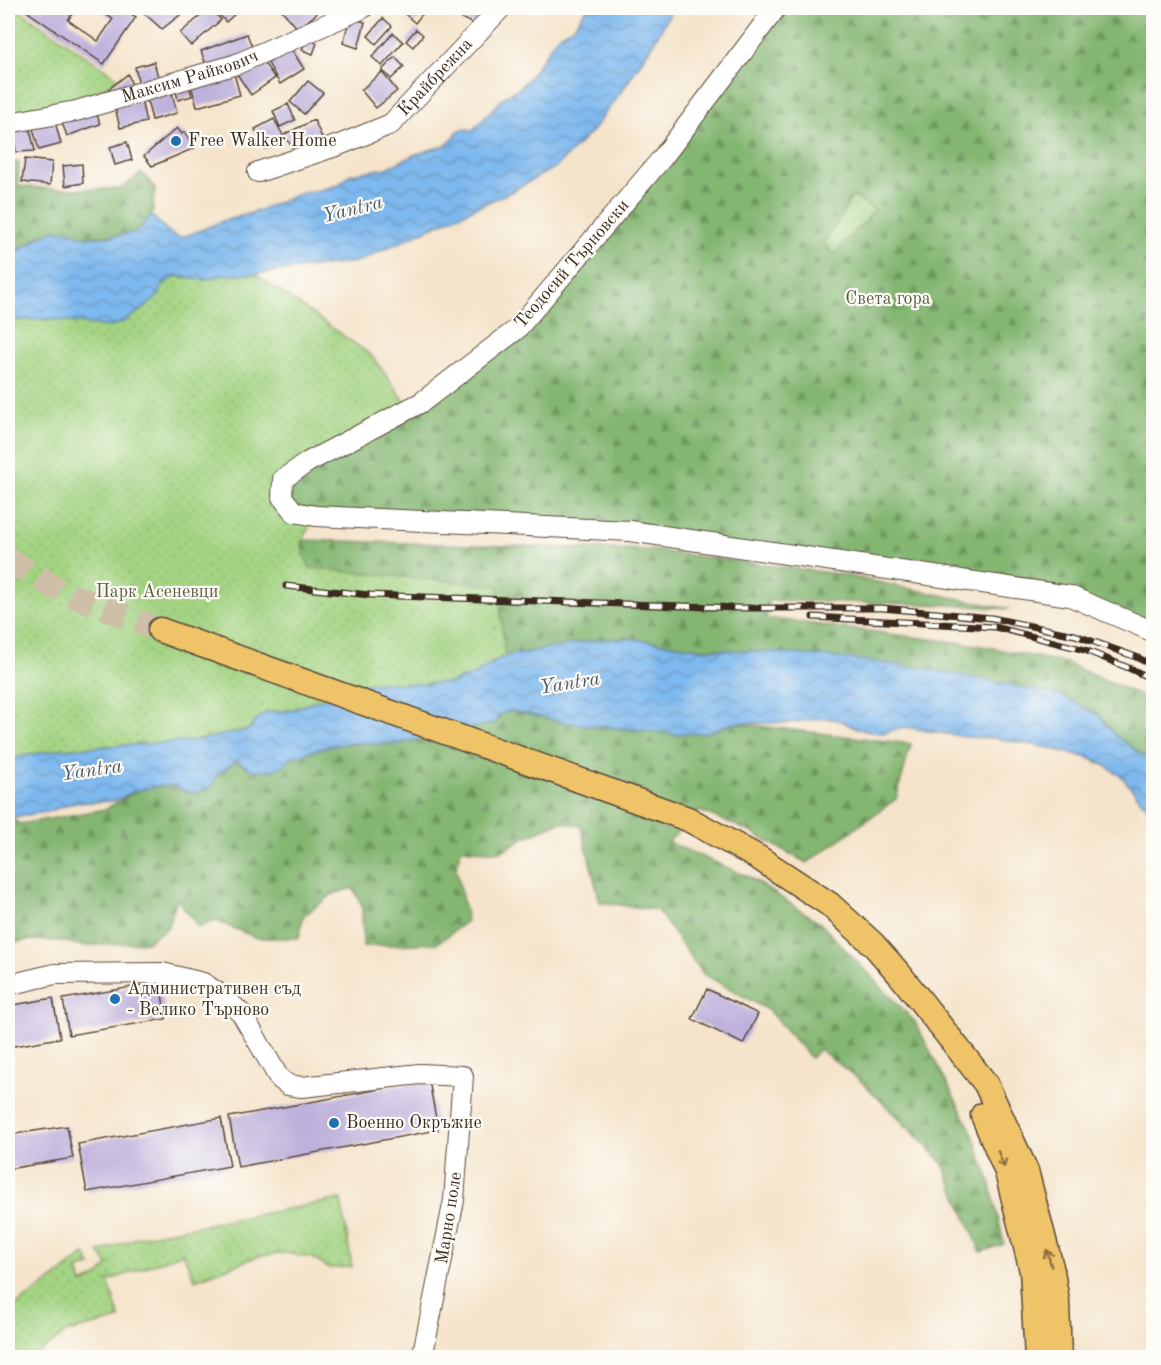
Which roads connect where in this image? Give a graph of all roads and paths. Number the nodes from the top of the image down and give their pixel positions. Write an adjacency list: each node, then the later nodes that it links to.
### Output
1 (363, 8): 4 (street, Максим Райкович)
2 (501, 8): 5 (street, Крайбрежна)
3 (776, 8): 7 (street, Теодосий Търновски)
4 (8, 123)
5 (258, 172)
6 (160, 630): 9 (main road)
7 (1154, 632)
8 (8, 985): 11 (street, Марно поле)
9 (929, 1012): 10 (main road, one-way to 9); 12 (main road, one-way to 12)
10 (1057, 1302): 13 (main road); 14 (main road)
11 (422, 1358)
12 (1037, 1358)
13 (1059, 1358)
14 (1067, 1358)

